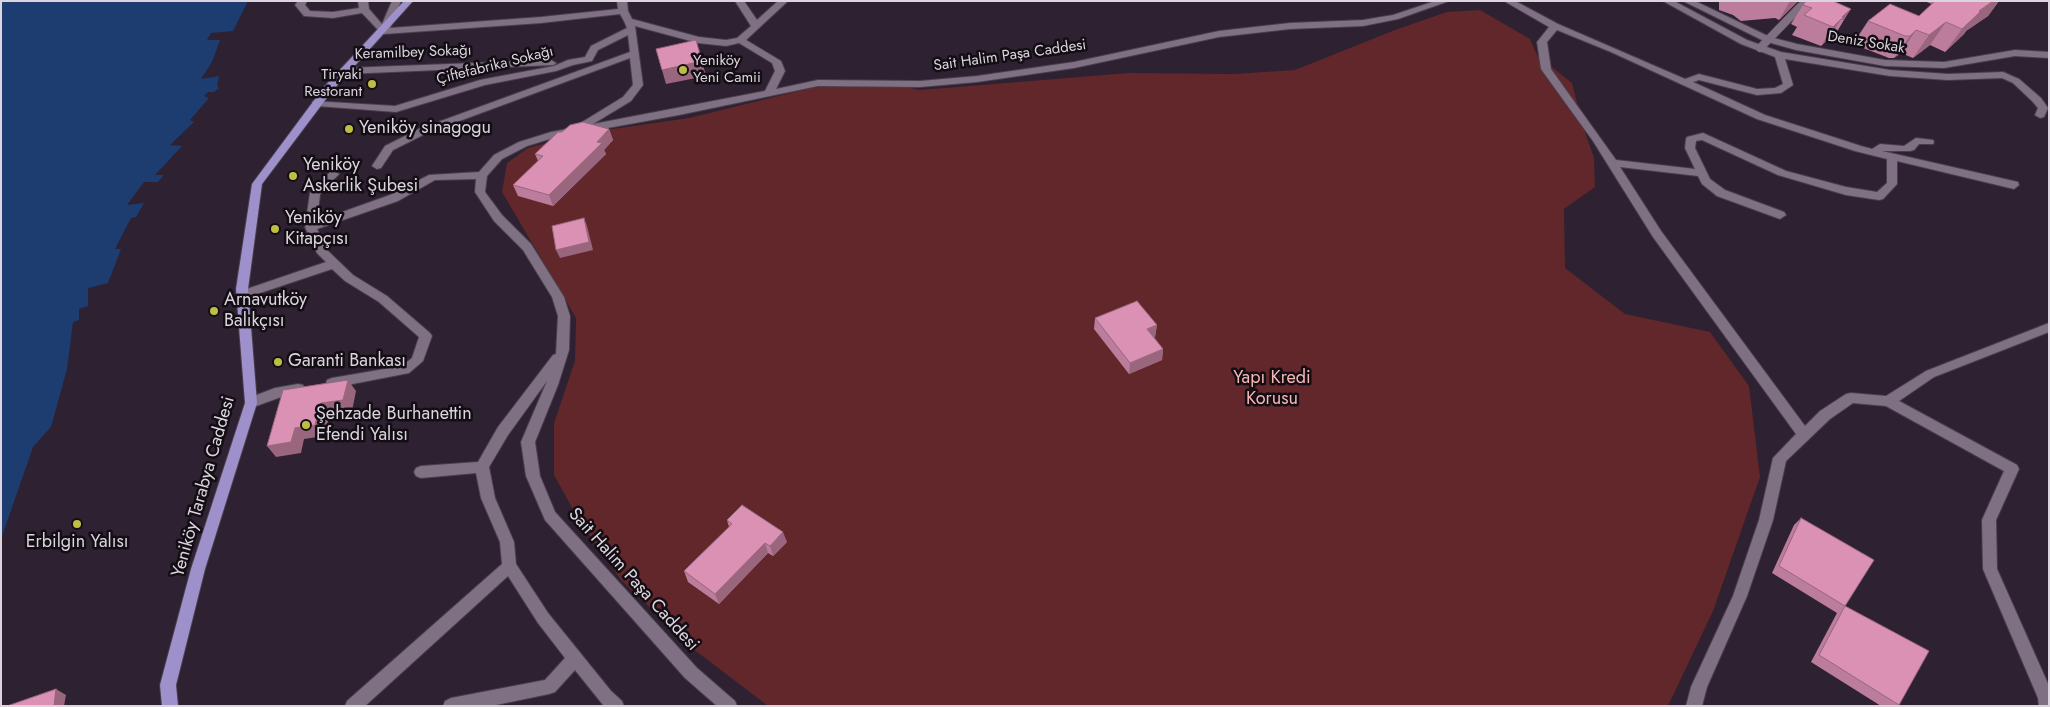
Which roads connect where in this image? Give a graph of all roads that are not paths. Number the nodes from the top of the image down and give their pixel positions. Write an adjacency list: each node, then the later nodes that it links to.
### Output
1 (303, 1): 11 (street)
2 (397, 1): 16 (street)
3 (409, 1): 16 (main road, Yeniköy Tarabya Caddesi)
4 (739, 1): 14 (street)
5 (784, 1): 14 (street)
6 (1445, 1): 28 (street, Sait Halim Paşa Caddesi)
7 (1508, 1): 15 (street)
8 (1667, 1): 19 (street)
9 (1687, 1): 17 (street, Deniz Sokak)
10 (1824, 1): 17 (lane)
11 (364, 5): 16 (street)
12 (622, 6): 13 (street); 16 (street)
13 (631, 25): 18 (street); 20 (street, Sait Halim Paşa Caddesi); 23 (street)
14 (755, 25): 18 (street)
15 (1555, 26): 27 (street); 35 (street)
16 (384, 31): 26 (main road, Yeniköy Tarabya Caddesi)
17 (1767, 39): 19 (lane); 22 (street, Deniz Sokak)
18 (740, 40): 28 (street)
19 (1760, 48): 21 (street)
20 (635, 53): 25 (street); 31 (street, Sait Halim Paşa Caddesi)
21 (1779, 55): 27 (street); 30 (street)
22 (2049, 55)
23 (588, 59): 24 (street, Çiftefabrika Sokağı); 25 (street)
24 (571, 62): 26 (street, Keramilbey Sokağı); 29 (street, Çiftefabrika Sokağı)
25 (606, 64): 36 (street)
26 (346, 71): 29 (main road, Yeniköy Tarabya Caddesi)
27 (1684, 82): 33 (street)
28 (768, 94): 31 (street, Sait Halim Paşa Caddesi)
29 (317, 103): 44 (main road, Yeniköy Tarabya Caddesi)
30 (2040, 115)
31 (578, 130): 39 (street, Sait Halim Paşa Caddesi)
32 (1930, 142): 33 (street)
33 (1874, 152): 34 (street)
34 (1892, 157): 37 (street); 40 (street)
35 (1612, 163): 37 (street); 49 (street)
36 (377, 166)
37 (1702, 173): 41 (street)
38 (334, 174): 42 (street)
39 (482, 175): 42 (street); 46 (street, Sait Halim Paşa Caddesi)
40 (2014, 185)
41 (1780, 215)
42 (311, 227): 43 (street)
43 (334, 264): 44 (street); 48 (street)
44 (242, 296): 48 (main road, Yeniköy Tarabya Caddesi)
45 (2049, 327): 47 (street)
46 (562, 350): 50 (street); 58 (street, Sait Halim Paşa Caddesi)
47 (1888, 401): 49 (street); 60 (street)
48 (251, 403): 54 (main road, Yeniköy Tarabya Caddesi)
49 (1804, 435): 59 (street)
50 (482, 467): 51 (street); 52 (street)
51 (421, 472)
52 (508, 566): 53 (street); 55 (street)
53 (575, 658): 56 (street); 57 (street)
54 (170, 706)
55 (353, 706)
56 (451, 706)
57 (616, 706)
58 (729, 706)
59 (1694, 706)
60 (2047, 706)

